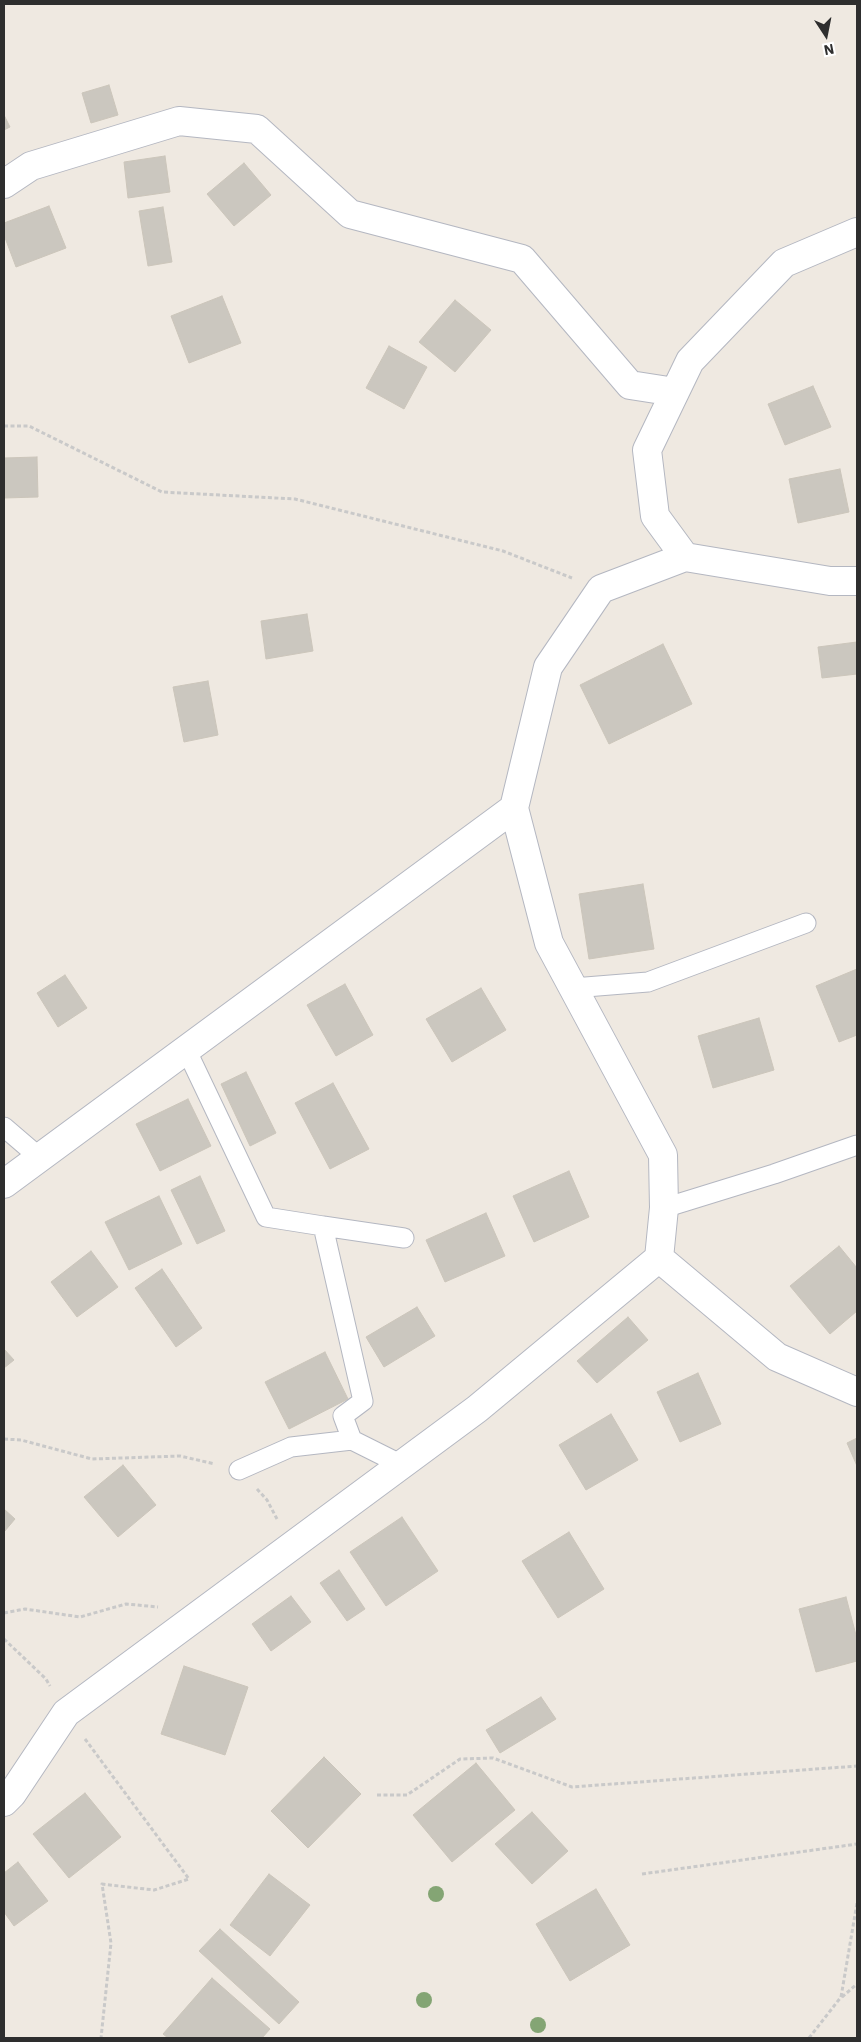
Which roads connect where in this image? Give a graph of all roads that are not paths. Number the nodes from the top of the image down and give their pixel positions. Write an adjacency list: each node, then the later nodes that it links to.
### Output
1 (4, 184): 3 (street)
2 (857, 232): 3 (street)
3 (675, 392): 4 (street)
4 (685, 558): 5 (street); 6 (street)
5 (857, 582)
6 (514, 808): 8 (street); 9 (street)
7 (806, 923): 8 (lane)
8 (573, 988): 14 (street)
9 (186, 1049): 12 (street); 15 (lane)
10 (4, 1127): 12 (lane)
11 (857, 1145): 14 (lane)
12 (40, 1157): 13 (street)
13 (4, 1184)
14 (664, 1208): 17 (street)
15 (323, 1226): 16 (lane); 19 (lane)
16 (404, 1238)
17 (659, 1258): 18 (street); 20 (street)
18 (857, 1392)
19 (352, 1440): 20 (lane); 21 (lane)
20 (402, 1465): 22 (street)
21 (238, 1470)
22 (4, 1802)

